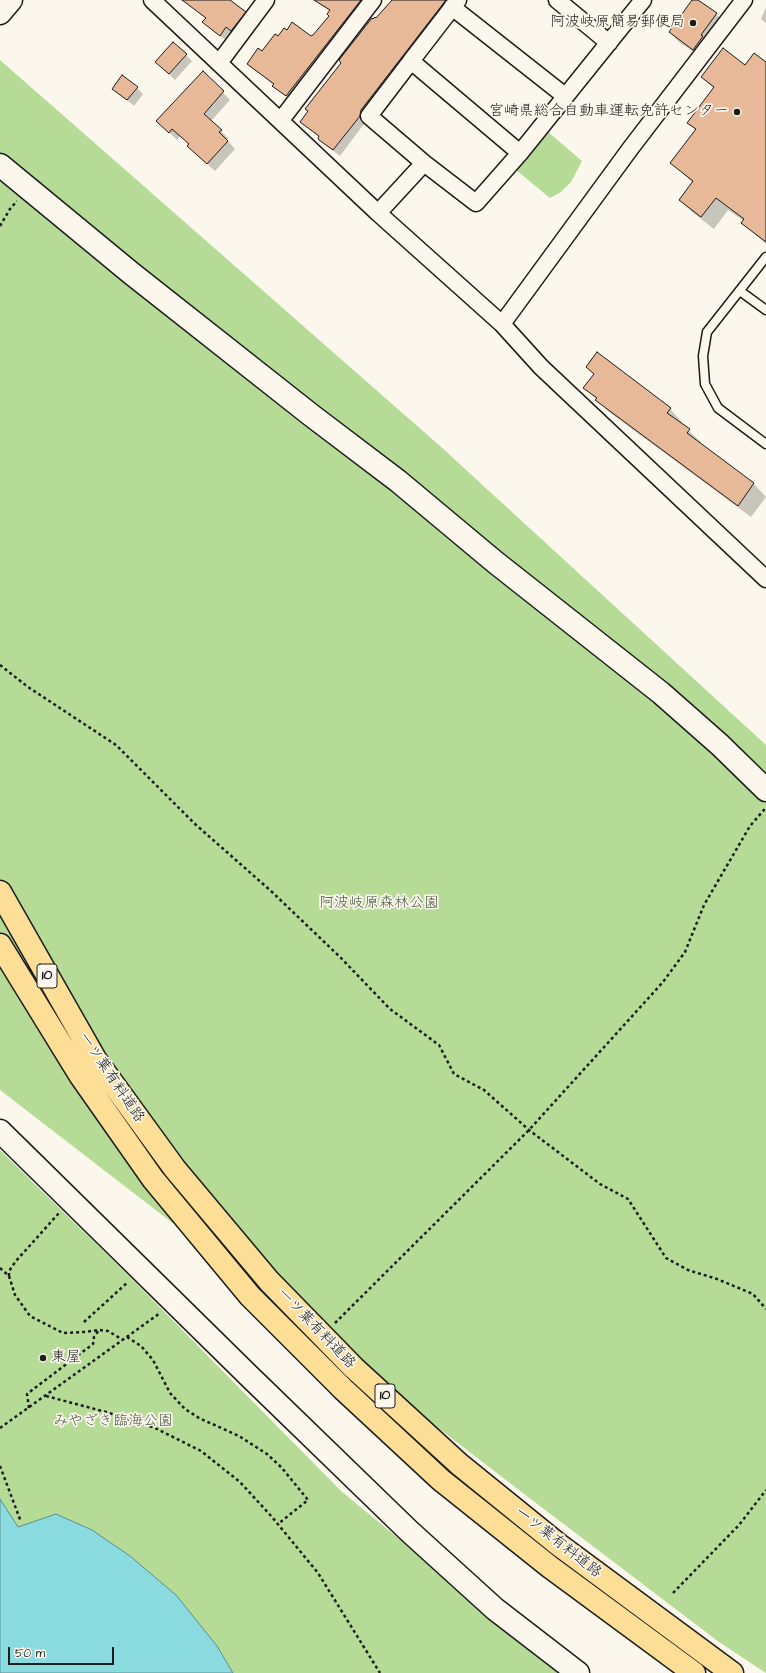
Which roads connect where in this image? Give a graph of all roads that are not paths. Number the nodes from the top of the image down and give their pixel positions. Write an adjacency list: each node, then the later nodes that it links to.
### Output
1 (11, 0): 9 (street)
2 (152, 0): 12 (street)
3 (266, 0): 12 (street)
4 (373, 0): 14 (street)
5 (557, 0): 10 (street)
6 (643, 0): 10 (street)
7 (744, 0): 22 (street)
8 (455, 4): 11 (street); 13 (street)
9 (0, 13)
10 (609, 43): 13 (street)
11 (411, 62): 15 (street); 16 (street)
12 (219, 63): 14 (street)
13 (565, 96): 15 (street)
14 (280, 120): 18 (street)
15 (520, 153): 16 (street)
16 (424, 163): 18 (street)
17 (0, 165): 25 (street)
18 (378, 213): 22 (street)
19 (766, 257): 20 (lane)
20 (740, 291): 21 (lane); 23 (lane)
21 (766, 310)
22 (502, 324): 24 (street)
23 (766, 444)
24 (766, 579)
25 (766, 796)
26 (0, 892): 31 (main road, 一ツ葉有料道路 / 10)
27 (0, 945): 30 (main road, 一ツ葉有料道路 / 10)
28 (0, 1131): 29 (street)
29 (578, 1673)
30 (694, 1673)
31 (732, 1673)

